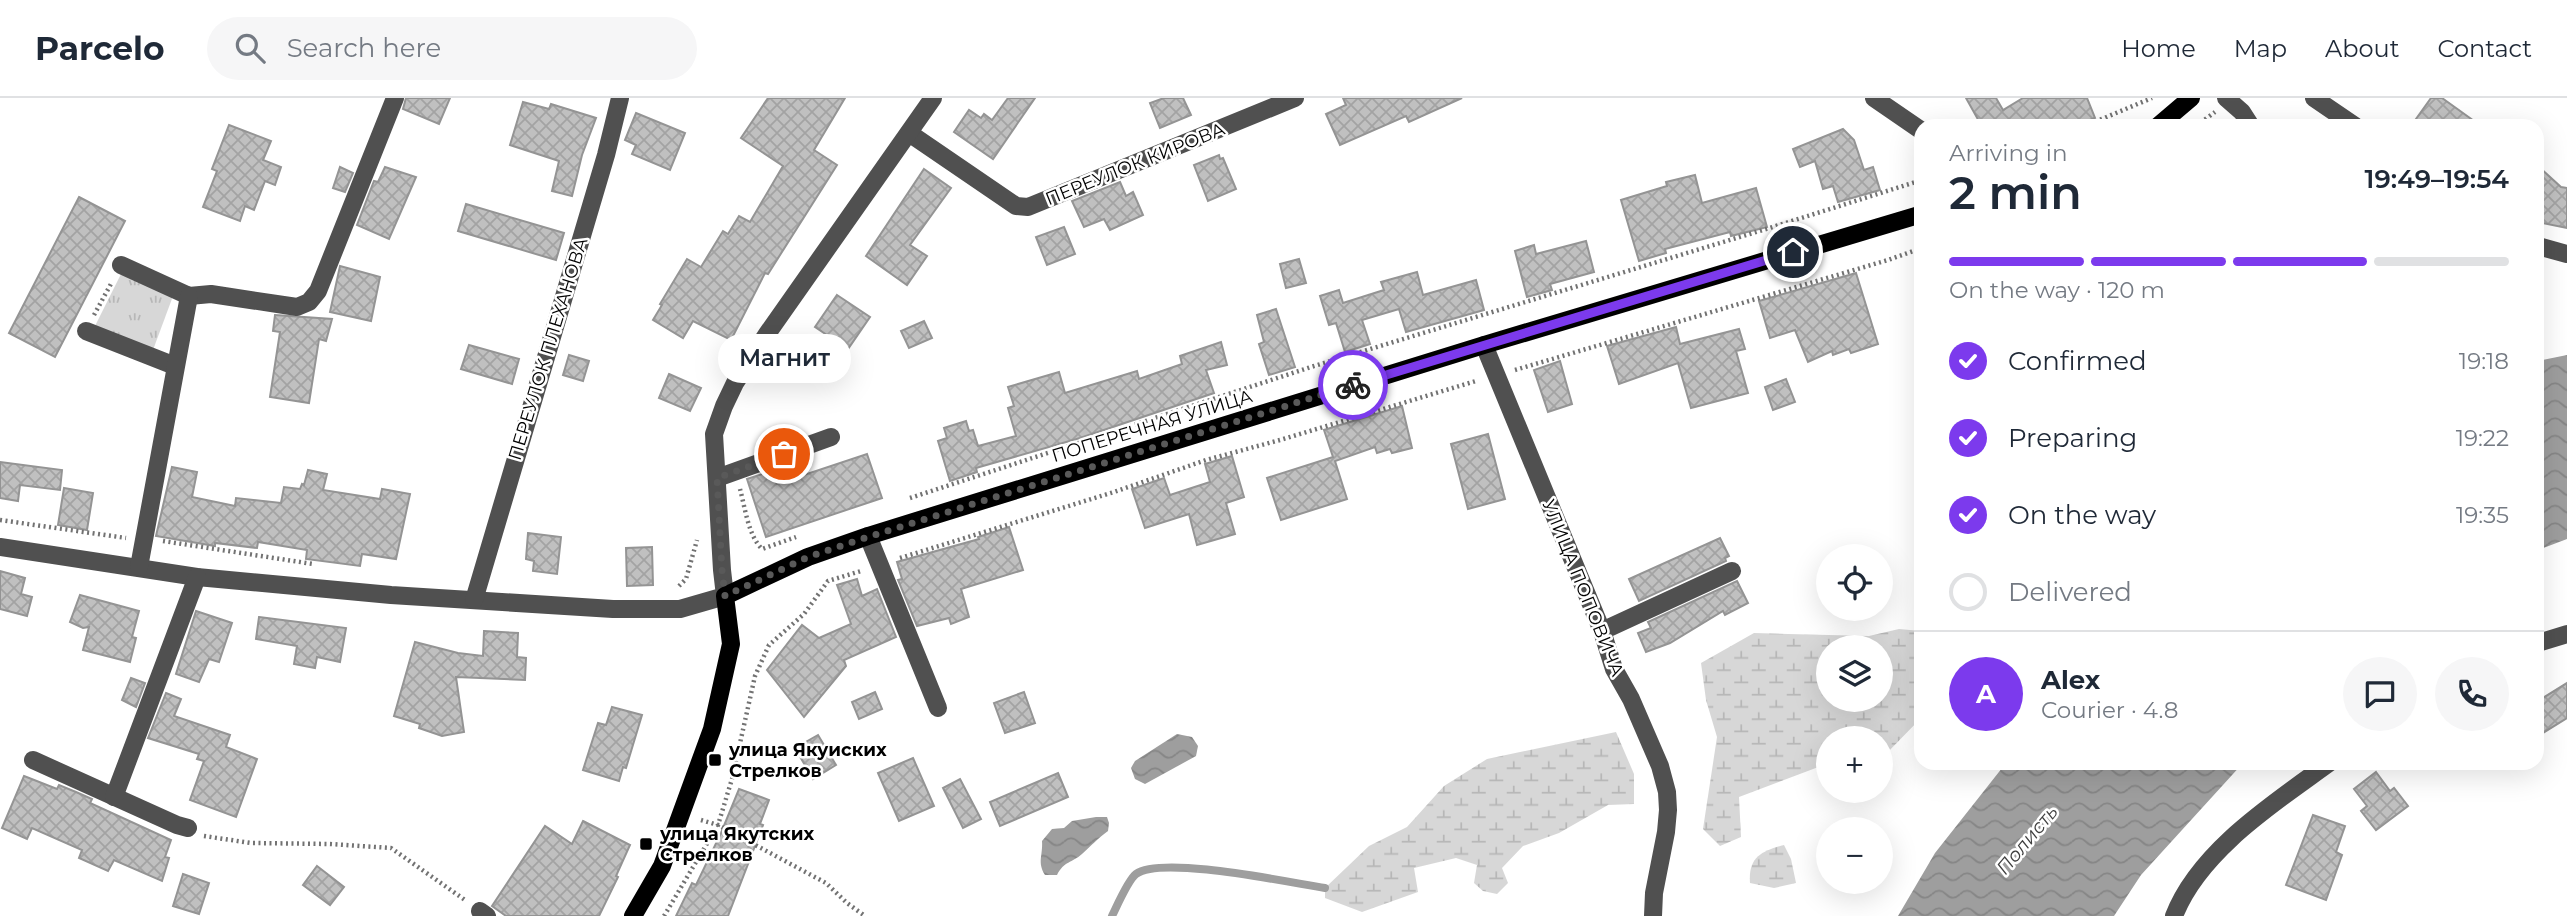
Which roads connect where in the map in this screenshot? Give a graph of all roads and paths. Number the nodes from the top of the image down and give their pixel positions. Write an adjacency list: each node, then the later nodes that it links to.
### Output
1 (395, 98): 22 (street)
2 (620, 98): 44 (street, ПЕРЕУЛОК ПЛЕХАНОВА)
3 (933, 98): 15 (street)
4 (1295, 98): 15 (street, ПЕРЕУЛОК КИРОВА)
5 (1874, 98): 14 (street)
6 (2152, 98): 10 (path)
7 (2191, 98): 11 (main road)
8 (2226, 98): 12 (street)
9 (2314, 98): 13 (street)
10 (2102, 119)
11 (2166, 119)
12 (2246, 119)
13 (2345, 119)
14 (1914, 126)
15 (909, 133): 29 (street)
16 (1914, 183): 30 (path)
17 (1914, 216): 24 (main road, ПОПЕРЕЧНАЯ УЛИЦА)
18 (2544, 248): 20 (street)
19 (1914, 251): 26 (path)
20 (2567, 254)
21 (121, 265): 22 (street); 23 (path)
22 (189, 296): 25 (street)
23 (86, 331): 25 (street)
24 (1484, 345): 26 (street, УЛИЦА ПОПОВИЧА); 34 (main road, ПОПЕРЕЧНАЯ УЛИЦА)
25 (175, 366): 35 (street)
26 (1496, 376): 38 (path); 45 (street, УЛИЦА ПОПОВИЧА)
27 (831, 437): 28 (street)
28 (736, 471): 29 (street); 33 (path)
29 (717, 478): 43 (street)
30 (907, 499)
31 (0, 520): 35 (path)
32 (698, 535): 42 (path)
33 (798, 536)
34 (868, 537): 38 (street); 43 (main road, ПОПЕРЕЧНАЯ УЛИЦА)
35 (144, 540): 37 (path); 39 (street)
36 (0, 547): 39 (street)
37 (320, 565)
38 (879, 565): 48 (street); 53 (path)
39 (139, 567): 41 (street)
40 (1732, 571): 45 (street)
41 (197, 576): 44 (street); 51 (street)
42 (675, 590)
43 (725, 596): 44 (street); 52 (main road)
44 (474, 600)
45 (1602, 631): 59 (street, УЛИЦА ПОПОВИЧА)
46 (2567, 634): 47 (street)
47 (2544, 641)
48 (938, 708)
49 (33, 760): 51 (street)
50 (2319, 770): 60 (street)
51 (114, 797): 54 (street)
52 (682, 814): 53 (path); 56 (main road)
53 (718, 825): 57 (path); 58 (path)
54 (188, 828): 55 (path)
55 (483, 913)
56 (633, 916)
57 (664, 916)
58 (864, 916)
59 (1653, 916)
60 (2174, 916)

